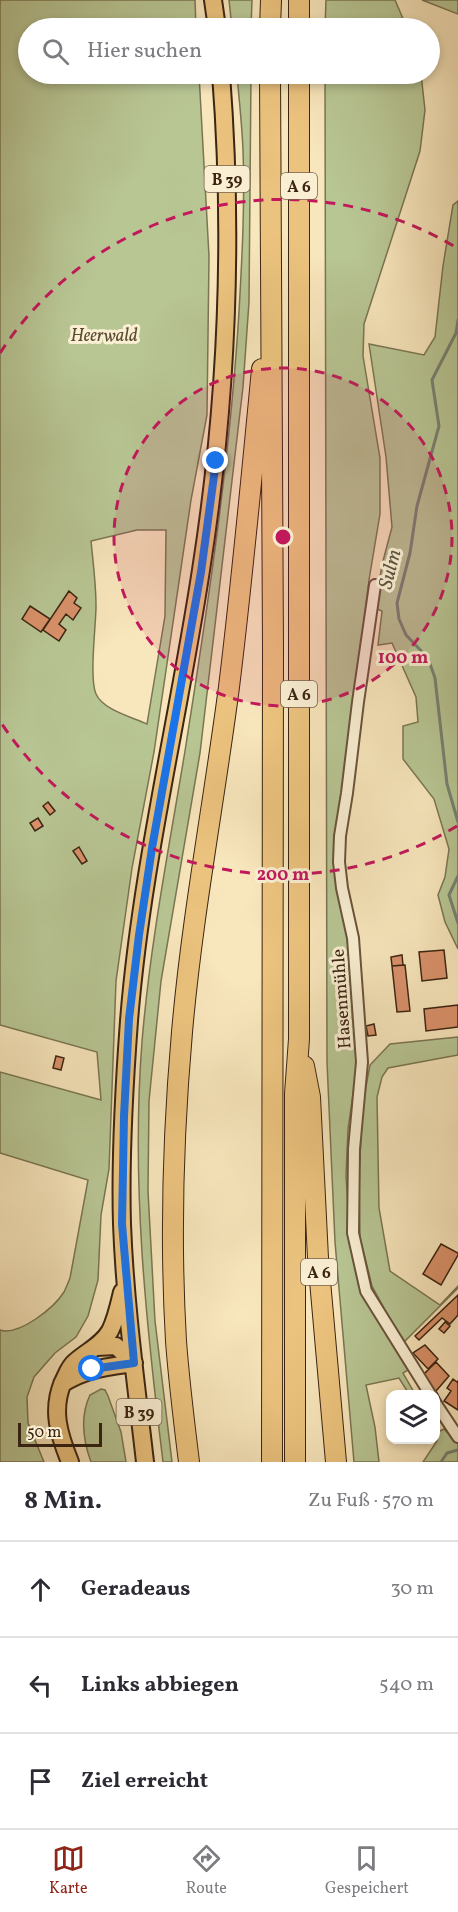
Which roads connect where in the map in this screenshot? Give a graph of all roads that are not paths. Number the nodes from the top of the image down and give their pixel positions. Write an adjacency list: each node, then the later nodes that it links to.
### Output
1 (213, 0): 4 (main road)
2 (270, 0): 5 (highway)
3 (299, 0): 6 (highway)
4 (216, 18)
5 (270, 18)
6 (299, 18)
7 (222, 84): 13 (main road, B 39)
8 (270, 84): 10 (highway, A 6)
9 (299, 84): 12 (highway, A 6)
10 (271, 295): 22 (highway, A 6); 23 (highway)
11 (375, 585): 17 (street, Hasenmühle)
12 (299, 1039): 24 (highway); 25 (highway, A 6)
13 (126, 1276): 14 (main road); 15 (main road, B 39)
14 (97, 1347): 15 (main road); 16 (main road)
15 (134, 1363): 16 (main road); 21 (main road, B 39)
16 (62, 1384): 20 (main road)
17 (427, 1390)
18 (440, 1411): 19 (street)
19 (458, 1437)
20 (70, 1462)
21 (145, 1462)
22 (189, 1462)
23 (272, 1462)
24 (295, 1462)
25 (336, 1462)

